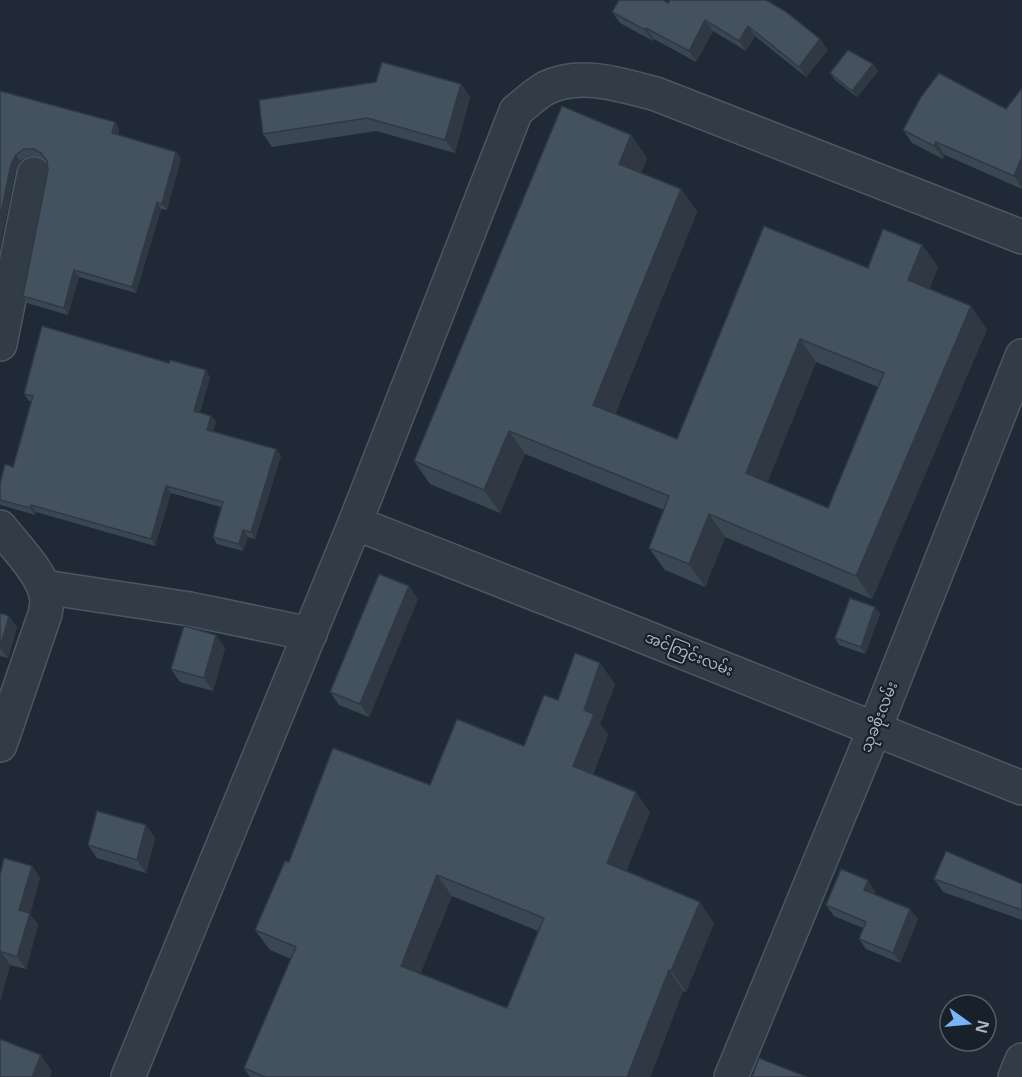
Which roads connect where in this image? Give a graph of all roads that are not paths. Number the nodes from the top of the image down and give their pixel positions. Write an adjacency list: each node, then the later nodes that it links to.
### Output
1 (34, 174): 3 (street)
2 (1022, 237): 5 (street)
3 (0, 345)
4 (1022, 356): 9 (street, သုခစိုးလမ်း)
5 (355, 523): 8 (street); 9 (street, အင်ကြင်းလမ်း)
6 (0, 527): 7 (street)
7 (44, 587): 8 (street); 10 (street)
8 (310, 634): 13 (street)
9 (875, 728): 11 (street, အင်ကြင်းလမ်း); 14 (street, သုခစိုးလမ်း)
10 (0, 745)
11 (1022, 788)
12 (1022, 1060): 15 (street)
13 (128, 1077)
14 (731, 1077)
15 (1015, 1077)

